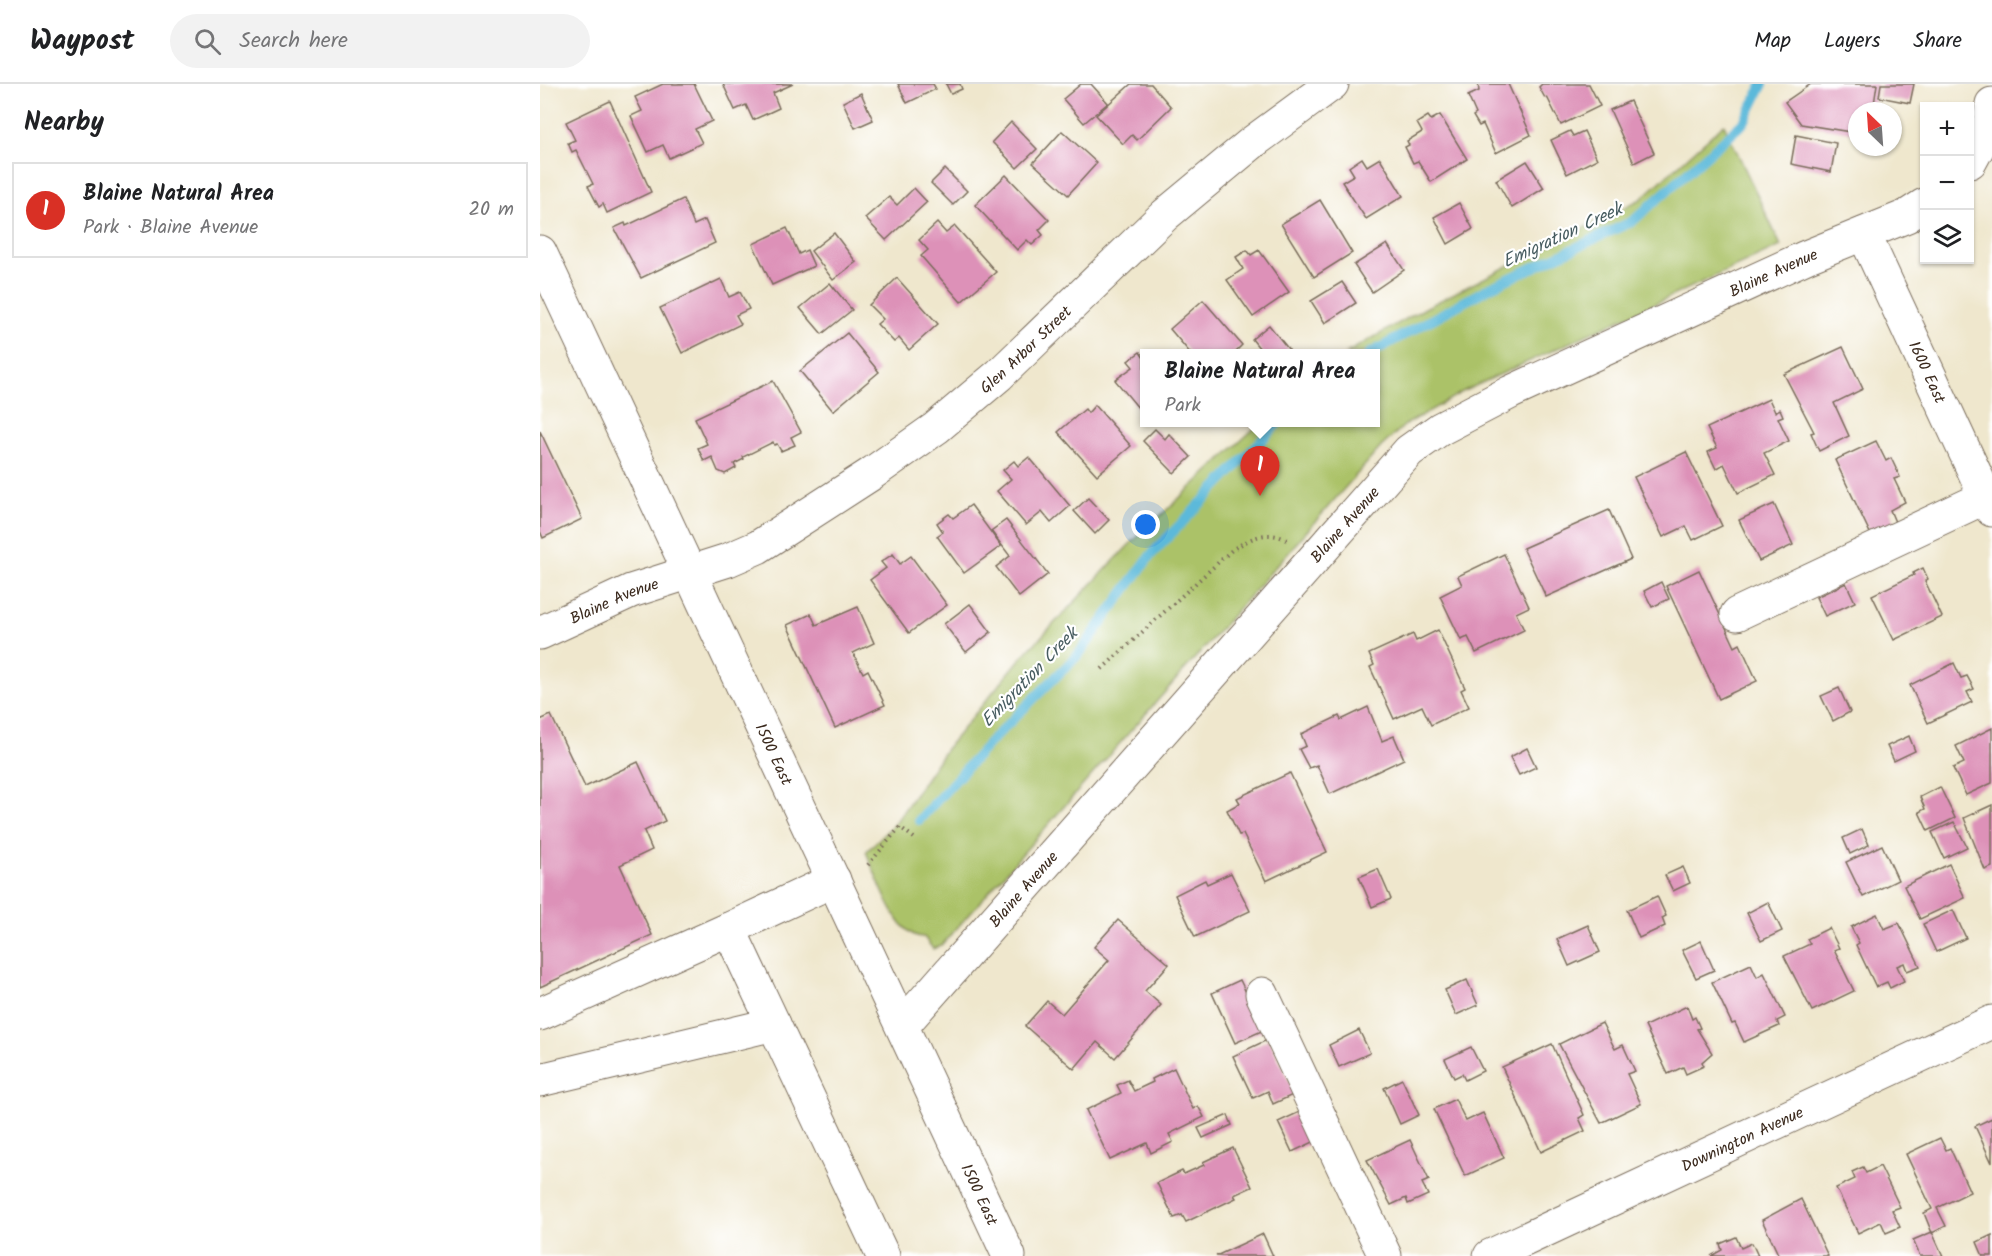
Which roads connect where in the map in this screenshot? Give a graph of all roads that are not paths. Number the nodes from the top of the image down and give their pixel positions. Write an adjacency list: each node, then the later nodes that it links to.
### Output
1 (1332, 84): 8 (street, Glen Arbor Street)
2 (1992, 104): 3 (street)
3 (1973, 156)
4 (1920, 208): 5 (street, Blaine Avenue)
5 (1864, 234): 7 (street, 1600 East); 17 (street, Blaine Avenue)
6 (540, 252): 8 (street, 1500 East)
7 (1990, 500): 9 (street)
8 (691, 572): 10 (street, Blaine Avenue); 11 (street, 1500 East)
9 (1737, 614)
10 (540, 633)
11 (834, 880): 12 (street); 17 (street, 1500 East)
12 (729, 929): 14 (street); 16 (street)
13 (1262, 994): 21 (street)
14 (540, 1014)
15 (1992, 1022): 22 (street, Downington Avenue)
16 (774, 1024): 18 (street); 20 (street)
17 (902, 1026): 19 (street, 1500 East)
18 (540, 1080)
19 (1005, 1255)
20 (883, 1256)
21 (1385, 1256)
22 (1490, 1256)

